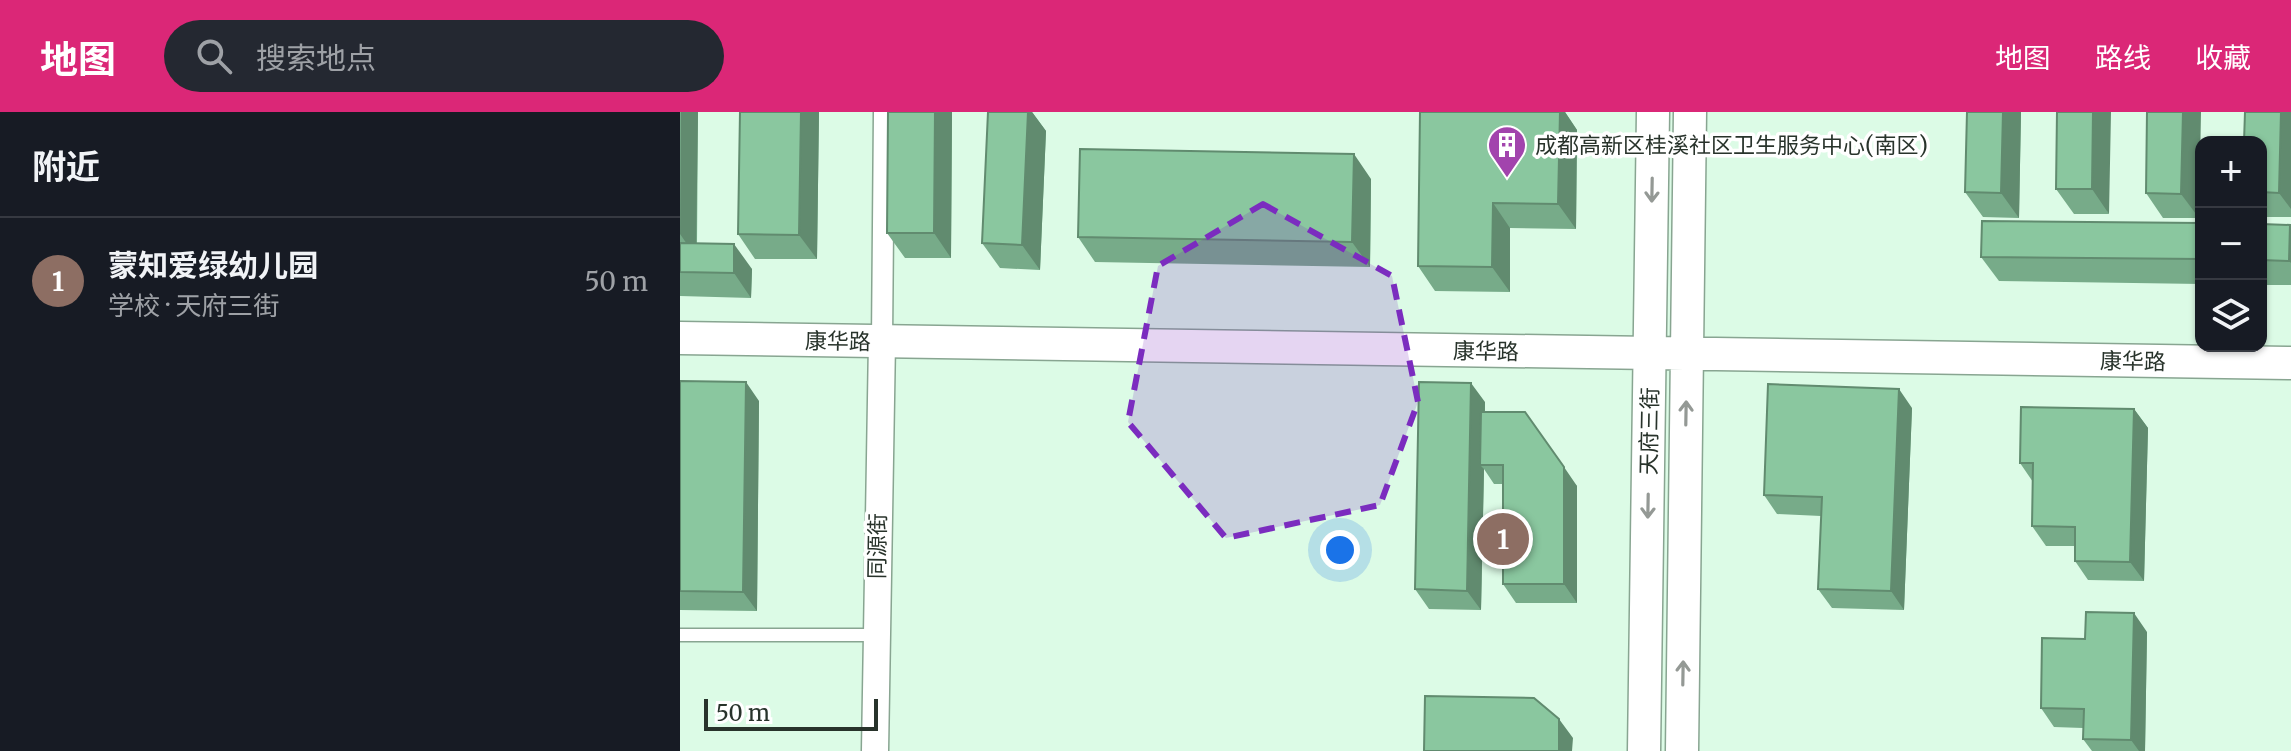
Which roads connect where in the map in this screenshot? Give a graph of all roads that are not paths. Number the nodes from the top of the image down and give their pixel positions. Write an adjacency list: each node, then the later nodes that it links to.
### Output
1 (884, 112): 5 (street)
2 (1653, 112): 6 (street, 天府三街, one-way to 6)
3 (1690, 112): 7 (street, 天府三街)
4 (680, 338): 5 (street, 康华路)
5 (882, 341): 6 (street, 康华路); 10 (street, 同源街)
6 (1650, 353): 7 (street, 康华路); 12 (street, 天府三街, one-way to 12)
7 (1687, 354): 8 (street, 康华路); 13 (street, 天府三街, one-way to 7)
8 (2291, 363)
9 (680, 635): 10 (lane)
10 (875, 635): 11 (street, 同源街)
11 (875, 751)
12 (1644, 751)
13 (1682, 751)

